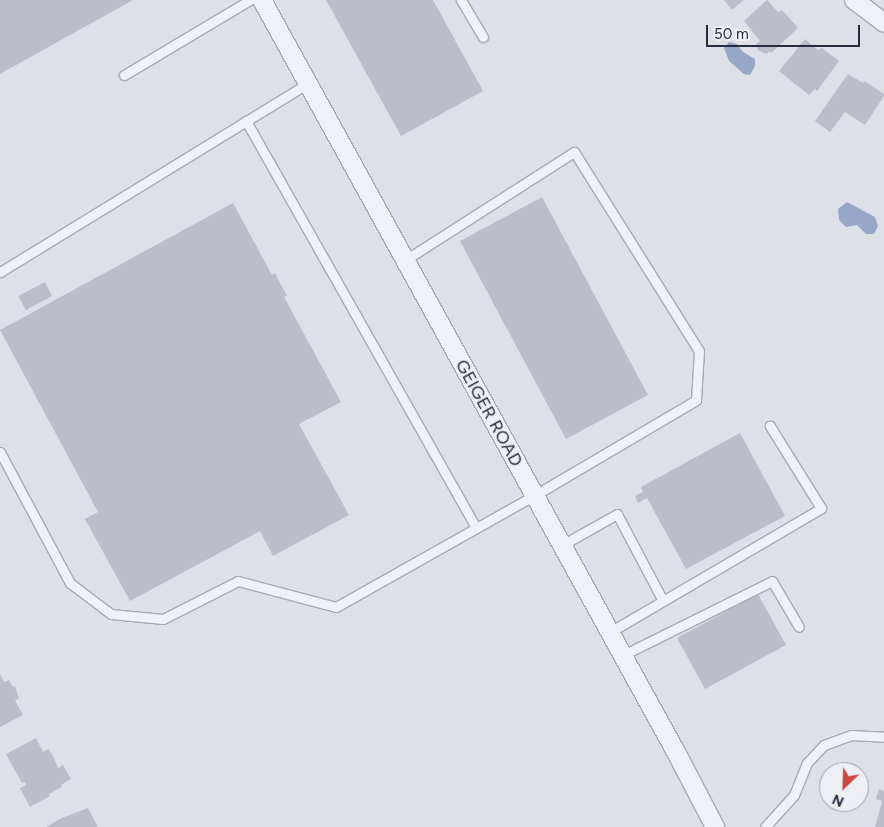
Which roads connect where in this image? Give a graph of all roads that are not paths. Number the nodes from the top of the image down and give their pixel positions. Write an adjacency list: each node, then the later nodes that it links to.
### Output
1 (250, 0): 7 (lane)
2 (262, 0): 8 (street, GEIGER ROAD)
3 (461, 0): 6 (lane)
4 (854, 0): 5 (street)
5 (884, 23)
6 (483, 37)
7 (124, 75)
8 (308, 83): 9 (lane); 10 (street, GEIGER ROAD)
9 (246, 121): 11 (lane); 15 (lane)
10 (405, 260): 14 (street, GEIGER ROAD); 14 (lane)
11 (0, 272)
12 (770, 426): 17 (lane)
13 (0, 452): 15 (lane)
14 (535, 496): 15 (lane); 16 (street, GEIGER ROAD)
15 (476, 528)
16 (562, 545): 17 (lane); 19 (street, GEIGER ROAD)
17 (664, 601): 19 (lane)
18 (799, 627): 20 (lane)
19 (610, 632): 20 (street, GEIGER ROAD)
20 (623, 655): 22 (street, GEIGER ROAD)
21 (884, 737): 23 (lane)
22 (715, 827)
23 (765, 827)

